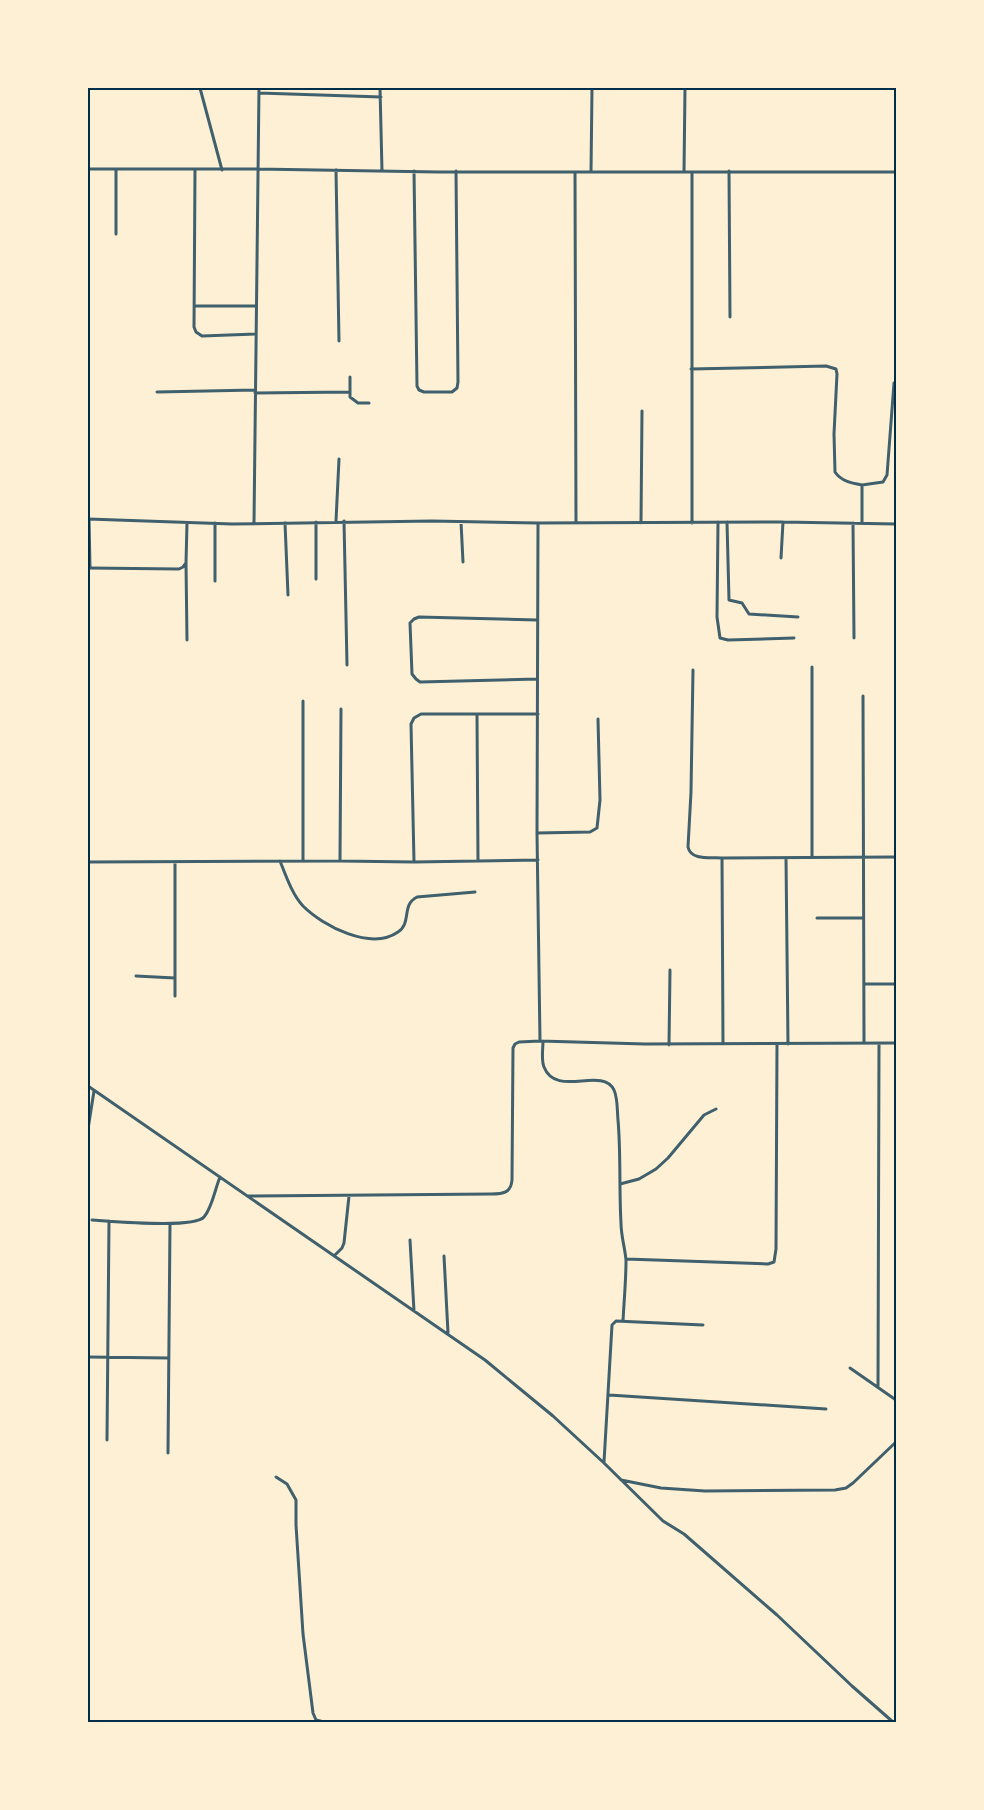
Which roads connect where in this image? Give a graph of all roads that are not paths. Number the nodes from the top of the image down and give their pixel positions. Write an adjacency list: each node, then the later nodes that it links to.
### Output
1 (200, 88): 12 (street)
2 (259, 88): 6 (street)
3 (380, 88): 7 (street)
4 (592, 88): 19 (street)
5 (685, 88): 20 (street)
6 (259, 93): 7 (street); 9 (street)
7 (381, 97): 14 (street)
8 (88, 169): 10 (street)
9 (257, 169): 12 (street); 13 (street); 25 (street)
10 (116, 170): 11 (street); 23 (street)
11 (195, 170): 12 (street); 24 (street)
12 (222, 170)
13 (336, 170): 14 (street); 28 (street)
14 (382, 171): 15 (street)
15 (414, 171): 16 (street); 16 (street)
16 (456, 171): 18 (street)
17 (729, 171): 21 (street); 22 (street); 26 (street)
18 (575, 172): 19 (street); 51 (street)
19 (591, 172): 20 (street)
20 (684, 172): 21 (street)
21 (692, 172): 29 (street)
22 (896, 172)
23 (116, 234)
24 (194, 306): 25 (street); 27 (street)
25 (256, 306): 27 (street)
26 (730, 317)
27 (256, 334): 32 (street)
28 (339, 341)
29 (691, 369): 38 (street); 53 (street)
30 (350, 377): 34 (street)
31 (894, 383): 38 (street)
32 (255, 391): 33 (street); 34 (street); 49 (street)
33 (157, 392)
34 (349, 392): 35 (street)
35 (370, 403)
36 (642, 411): 52 (street)
37 (340, 459): 43 (street)
38 (862, 485): 55 (street)
39 (88, 519): 48 (street); 61 (street)
40 (344, 521): 43 (street); 44 (street); 70 (street)
41 (285, 522): 42 (street); 49 (street); 64 (street)
42 (316, 522): 43 (street); 62 (street)
43 (336, 522)
44 (461, 522): 50 (street); 59 (street)
45 (718, 522): 46 (street); 53 (street); 67 (street)
46 (727, 522): 47 (street); 65 (street)
47 (783, 522): 54 (street); 58 (street)
48 (187, 523): 56 (street); 60 (street)
49 (254, 523): 56 (street)
50 (538, 523): 51 (street); 66 (street)
51 (576, 523): 52 (street)
52 (641, 523): 53 (street)
53 (692, 523)
54 (853, 523): 55 (street); 68 (street)
55 (862, 523): 57 (street)
56 (215, 524): 63 (street)
57 (896, 524)
58 (781, 558)
59 (463, 562)
60 (186, 563): 61 (street); 69 (street)
61 (89, 568)
62 (316, 579)
63 (215, 581)
64 (288, 595)
65 (798, 618)
66 (537, 620): 73 (street); 73 (street)
67 (794, 638)
68 (854, 638)
69 (187, 640)
70 (347, 665)
71 (812, 668): 81 (street)
72 (693, 670): 84 (street)
73 (537, 679): 77 (street)
74 (863, 696): 82 (street)
75 (303, 701): 90 (street)
76 (341, 709): 86 (street)
77 (538, 714): 78 (street); 80 (street)
78 (478, 715): 87 (street); 93 (street)
79 (598, 719): 80 (street)
80 (537, 833): 88 (street)
81 (812, 856): 82 (street); 85 (street)
82 (863, 856): 83 (street); 96 (street)
83 (896, 857)
84 (722, 858): 85 (street); 105 (street)
85 (786, 858): 107 (street)
86 (340, 860): 90 (street); 93 (street)
87 (478, 860): 88 (street); 93 (street)
88 (538, 860): 103 (street)
89 (280, 861): 90 (street); 92 (street); 94 (street)
90 (303, 861)
91 (88, 862): 92 (street)
92 (175, 862): 99 (street)
93 (414, 862)
94 (475, 892)
95 (817, 918): 96 (street)
96 (863, 918): 100 (street)
97 (670, 970): 110 (street)
98 (136, 976): 99 (street)
99 (175, 978): 102 (street)
100 (864, 984): 101 (street); 104 (street)
101 (896, 984)
102 (175, 996)
103 (541, 1041): 110 (street); 116 (street); 118 (street)
104 (864, 1043): 107 (street); 108 (street)
105 (723, 1044): 106 (street); 110 (street)
106 (777, 1044): 107 (street); 125 (street)
107 (788, 1044)
108 (879, 1044): 109 (street); 134 (street)
109 (896, 1044)
110 (669, 1045)
111 (88, 1086): 112 (street)
112 (94, 1090): 114 (street); 115 (street)
113 (716, 1109): 116 (street)
114 (88, 1129)
115 (220, 1177): 117 (street); 121 (street)
116 (620, 1184): 125 (street)
117 (247, 1196): 118 (street); 123 (street)
118 (349, 1196): 123 (street)
119 (92, 1220): 120 (street)
120 (109, 1221): 121 (street); 131 (street)
121 (170, 1224): 132 (street)
122 (410, 1240): 126 (street)
123 (334, 1256): 126 (street)
124 (444, 1256): 129 (street)
125 (626, 1259): 127 (street)
126 (414, 1311): 129 (street)
127 (623, 1321): 128 (street); 135 (street)
128 (703, 1325)
129 (448, 1334): 141 (street)
130 (88, 1357): 131 (street)
131 (108, 1357): 132 (street); 138 (street)
132 (169, 1358): 140 (street)
133 (850, 1368): 134 (street)
134 (878, 1387): 136 (street)
135 (609, 1395): 137 (street); 141 (street)
136 (896, 1400)
137 (826, 1409)
138 (107, 1440)
139 (896, 1442): 143 (street)
140 (168, 1452)
141 (604, 1463): 143 (street)
142 (276, 1477): 144 (street)
143 (620, 1480): 145 (street)
144 (324, 1722)
145 (893, 1722)

